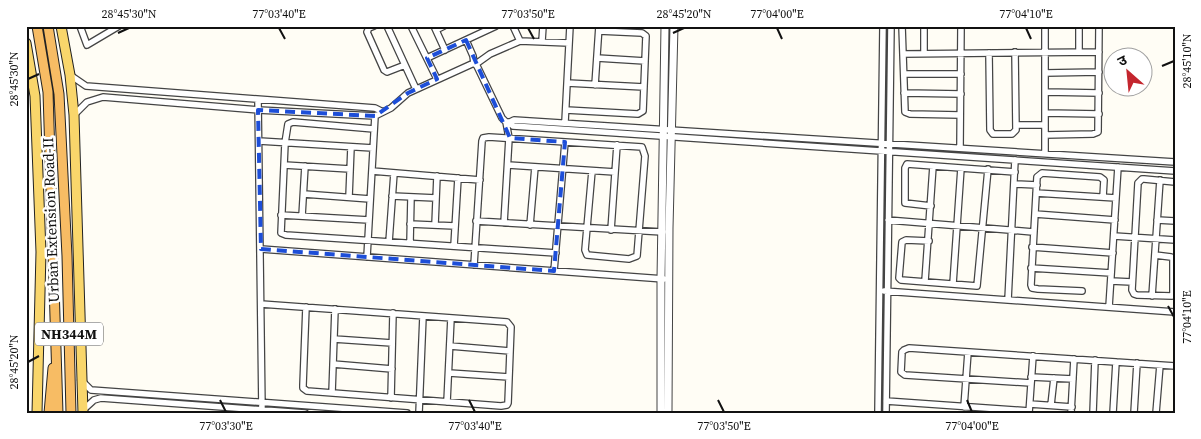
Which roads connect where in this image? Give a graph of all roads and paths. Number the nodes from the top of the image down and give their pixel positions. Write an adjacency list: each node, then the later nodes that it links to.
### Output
1 (37, 26): 193 (highway, Urban Extension Road-II / NH344M)
2 (48, 26): 225 (highway, Urban Extension Road-II / NH344M)
3 (61, 26): 49 (main road)
4 (80, 26): 5 (street)
5 (119, 26)
6 (374, 26): 44 (street)
7 (387, 26): 44 (street)
8 (412, 26): 40 (street)
9 (444, 26): 24 (street)
10 (513, 26): 27 (street)
11 (543, 26): 28 (street)
12 (570, 26): 30 (street)
13 (665, 26): 72 (street)
14 (674, 26): 74 (street)
15 (883, 26): 80 (street)
16 (891, 26): 82 (street)
17 (902, 26): 38 (street)
18 (924, 26): 39 (street)
19 (961, 26): 36 (street)
20 (1045, 26): 33 (street)
21 (1079, 26): 34 (street)
22 (1099, 26): 35 (street)
23 (492, 27): 26 (street)
24 (435, 28): 31 (street)
25 (599, 29): 41 (street); 42 (street)
26 (466, 40): 31 (street); 43 (street)
27 (520, 41): 28 (street); 43 (street)
28 (542, 41): 30 (street)
29 (26, 42): 222 (main road)
30 (569, 43): 51 (street)
31 (445, 50): 40 (street)
32 (1015, 52): 33 (street); 37 (street); 70 (street)
33 (1045, 52): 34 (street); 46 (street)
34 (1079, 52): 35 (street)
35 (1099, 52): 45 (street)
36 (961, 53): 37 (street); 39 (street); 48 (street)
37 (989, 53): 70 (street)
38 (903, 54): 39 (street); 47 (street)
39 (924, 54)
40 (427, 58): 50 (street)
41 (597, 58): 42 (street); 52 (street)
42 (645, 60): 53 (street)
43 (475, 63): 50 (street); 68 (street)
44 (406, 65): 54 (street)
45 (1099, 72): 46 (street); 57 (street)
46 (1045, 73): 55 (street)
47 (904, 74): 48 (street); 56 (street)
48 (961, 74): 58 (street)
49 (70, 75): 59 (street); 65 (main road)
50 (437, 79): 54 (street)
51 (567, 83): 52 (street); 61 (street)
52 (595, 85): 53 (street)
53 (644, 87): 61 (street)
54 (416, 89): 62 (street)
55 (1045, 92): 57 (street); 63 (street)
56 (904, 93): 58 (street); 66 (street)
57 (1099, 93): 64 (street)
58 (961, 94): 66 (street)
59 (258, 100): 60 (street); 62 (street)
60 (258, 110): 65 (street); 67 (street); 78 (street)
61 (566, 110): 69 (street)
62 (383, 112): 67 (street)
63 (1045, 113): 64 (street); 71 (street)
64 (1099, 114): 75 (street)
65 (74, 115): 207 (main road)
66 (960, 115): 86 (street)
67 (375, 116): 73 (street)
68 (508, 122): 69 (street); 76 (street); 77 (street)
69 (565, 122): 72 (street)
70 (1016, 125): 71 (street)
71 (1045, 125): 75 (street)
72 (664, 128): 74 (street); 76 (street)
73 (374, 129): 81 (street); 85 (street)
74 (672, 133): 76 (street); 80 (street); 87 (street); 169 (street)
75 (1045, 134): 89 (street)
76 (663, 136): 147 (street)
77 (509, 138): 79 (street); 93 (street); 110 (street)
78 (259, 141): 81 (street); 160 (street)
79 (565, 142): 83 (street); 100 (street)
80 (881, 142): 82 (street); 87 (street)
81 (285, 143): 84 (street); 92 (street)
82 (889, 143): 86 (street); 88 (street)
83 (617, 145): 105 (street); 146 (street)
84 (351, 146): 85 (street); 99 (street)
85 (373, 148): 102 (street)
86 (960, 148): 89 (street)
87 (881, 150): 88 (street); 174 (street)
88 (889, 151): 90 (street); 129 (street)
89 (1045, 153): 91 (street)
90 (1015, 160): 97 (street); 106 (street)
91 (1175, 162)
92 (284, 164): 94 (street); 126 (street)
93 (508, 165): 96 (street); 134 (street)
94 (305, 166): 99 (street); 116 (street)
95 (934, 166): 98 (street); 124 (street); 124 (street)
96 (534, 167): 100 (street); 138 (street)
97 (1118, 167): 104 (street); 122 (street)
98 (960, 168): 101 (street); 141 (street)
99 (350, 169): 118 (street)
100 (562, 169): 103 (street); 140 (street)
101 (988, 170): 106 (street); 143 (street)
102 (372, 171): 107 (street); 123 (street)
103 (592, 171): 105 (street); 142 (street)
104 (1175, 171)
105 (615, 172): 144 (street)
106 (1015, 172): 113 (street)
107 (394, 173): 108 (street); 117 (street)
108 (437, 176): 109 (street); 121 (street)
109 (458, 178): 110 (street); 139 (street)
110 (480, 180): 132 (street)
111 (1160, 180): 112 (street); 131 (street); 150 (street)
112 (1175, 182)
113 (1014, 184): 114 (street); 145 (street)
114 (1037, 185): 115 (street); 120 (street)
115 (1036, 193): 120 (street); 125 (street)
116 (304, 194): 118 (street); 127 (street)
117 (392, 196): 119 (street); 155 (street)
118 (349, 197): 123 (street)
119 (411, 197): 121 (street); 135 (street)
120 (1103, 197): 122 (street)
121 (436, 198): 137 (street)
122 (1116, 198): 130 (street)
123 (370, 199): 128 (street)
124 (931, 206): 136 (street)
125 (1035, 214): 130 (street); 148 (street)
126 (281, 215): 127 (street); 152 (street)
127 (302, 216): 128 (street)
128 (369, 220): 152 (street)
129 (888, 220): 136 (street); 175 (street)
130 (1115, 220): 149 (street)
131 (1157, 220): 133 (street); 151 (street)
132 (476, 221): 134 (street); 158 (street)
133 (1175, 221)
134 (504, 223): 138 (street)
135 (410, 224): 137 (street); 156 (street)
136 (930, 224): 141 (street); 154 (street)
137 (435, 225): 139 (street)
138 (530, 225): 140 (street)
139 (455, 226): 157 (street)
140 (558, 226): 142 (street); 161 (street)
141 (957, 226): 143 (street); 173 (street)
142 (587, 228): 144 (street); 146 (street)
143 (984, 228): 145 (street); 173 (street)
144 (611, 230): 146 (street)
145 (1012, 230): 148 (street); 178 (street)
146 (639, 232): 147 (street)
147 (663, 232): 169 (street)
148 (1033, 232): 159 (street)
149 (1114, 236): 150 (street); 162 (street)
150 (1136, 237): 151 (street); 172 (street)
151 (1156, 239): 153 (street); 163 (street)
152 (368, 240): 155 (street); 164 (street)
153 (1175, 240)
154 (929, 241): 171 (street); 171 (street)
155 (389, 242): 156 (street)
156 (410, 243): 157 (street)
157 (454, 246): 158 (street)
158 (474, 247): 161 (street); 165 (street)
159 (1032, 247): 162 (street); 166 (street)
160 (261, 249): 164 (street); 179 (street)
161 (556, 253): 167 (street)
162 (1113, 253): 168 (street)
163 (1155, 255): 177 (street); 177 (street)
164 (367, 257): 165 (street)
165 (474, 265): 167 (street)
166 (1031, 268): 168 (street); 176 (street)
167 (554, 271): 169 (street)
168 (1111, 273): 170 (street)
169 (665, 280): 229 (street); 230 (street)
170 (1111, 281): 172 (street); 181 (street)
171 (925, 282): 173 (street)
172 (1132, 282): 177 (street)
173 (953, 284)
174 (879, 291): 175 (street); 231 (street)
175 (887, 291): 178 (street); 212 (street)
176 (1082, 292)
177 (1152, 296)
178 (1008, 300): 181 (street)
179 (261, 304): 180 (street); 213 (street)
180 (306, 307): 182 (street); 209 (street)
181 (1109, 307): 183 (street)
182 (335, 309): 184 (street); 187 (street)
183 (1175, 312)
184 (393, 314): 185 (street); 188 (street)
185 (423, 316): 186 (street); 211 (street)
186 (451, 318): 189 (street); 190 (street)
187 (334, 339): 188 (street); 198 (street)
188 (392, 343): 201 (street)
189 (450, 346): 190 (street); 202 (street)
190 (510, 351): 203 (street)
191 (968, 352): 192 (street); 205 (street); 205 (street)
192 (1033, 356): 194 (street); 208 (street)
193 (57, 359): 223 (highway); 224 (highway, Urban Extension Road-II / NH344M)
194 (1074, 359): 195 (street); 206 (street)
195 (1095, 360): 196 (street); 233 (street)
196 (1116, 362): 197 (street); 234 (street)
197 (1138, 363): 199 (street); 235 (street)
198 (333, 364): 201 (street); 209 (street)
199 (1160, 365): 200 (street); 236 (street)
200 (1175, 366)
201 (392, 369): 210 (street)
202 (449, 373): 203 (street); 214 (street)
203 (509, 377): 214 (street)
204 (1054, 378): 206 (street); 208 (street); 216 (street)
205 (966, 379): 208 (street); 217 (street)
206 (1073, 379): 219 (street)
207 (81, 380): 213 (street); 220 (main road)
208 (1031, 380): 215 (street)
209 (332, 393): 210 (street)
210 (391, 398): 211 (street)
211 (420, 400): 214 (street); 228 (street)
212 (886, 401): 217 (street); 232 (street)
213 (262, 402): 218 (street); 227 (street)
214 (448, 402)
215 (1030, 404): 216 (street); 221 (street)
216 (1052, 405): 219 (street)
217 (964, 406): 221 (street)
218 (262, 410): 220 (street); 226 (street)
219 (1071, 410)
220 (83, 411)
221 (1029, 412)
222 (37, 413)
223 (50, 413)
224 (58, 413)
225 (71, 413)
226 (305, 413)
227 (407, 413)
228 (420, 413)
229 (661, 413)
230 (668, 413)
231 (878, 413)
232 (886, 413)
233 (1093, 413)
234 (1113, 413)
235 (1134, 413)
236 (1156, 413)

